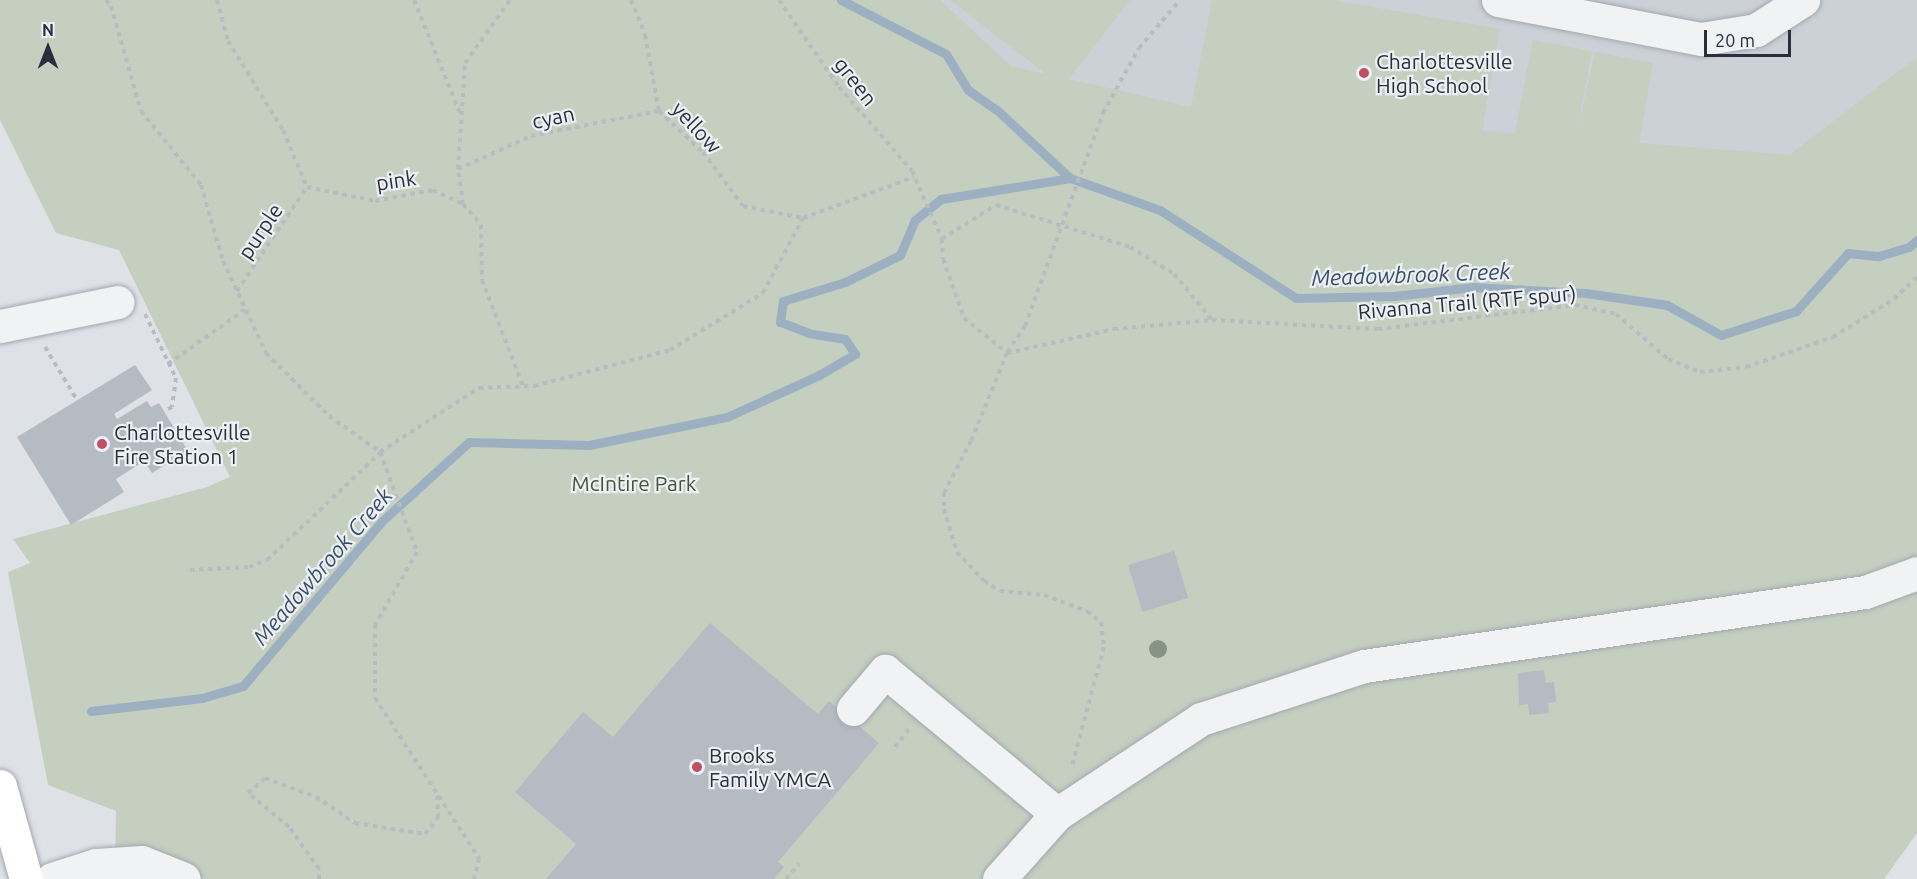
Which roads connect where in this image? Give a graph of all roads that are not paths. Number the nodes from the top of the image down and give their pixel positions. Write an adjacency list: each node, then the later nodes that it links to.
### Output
1 (1498, 0): 2 (street)
2 (1803, 0)
3 (126, 308): 4 (street)
4 (14, 323)
5 (1917, 573): 8 (street)
6 (853, 709): 8 (street)
7 (0, 786): 9 (highway)
8 (1057, 814): 12 (street)
9 (26, 879)
10 (52, 879): 11 (street)
11 (184, 879)
12 (999, 879)

